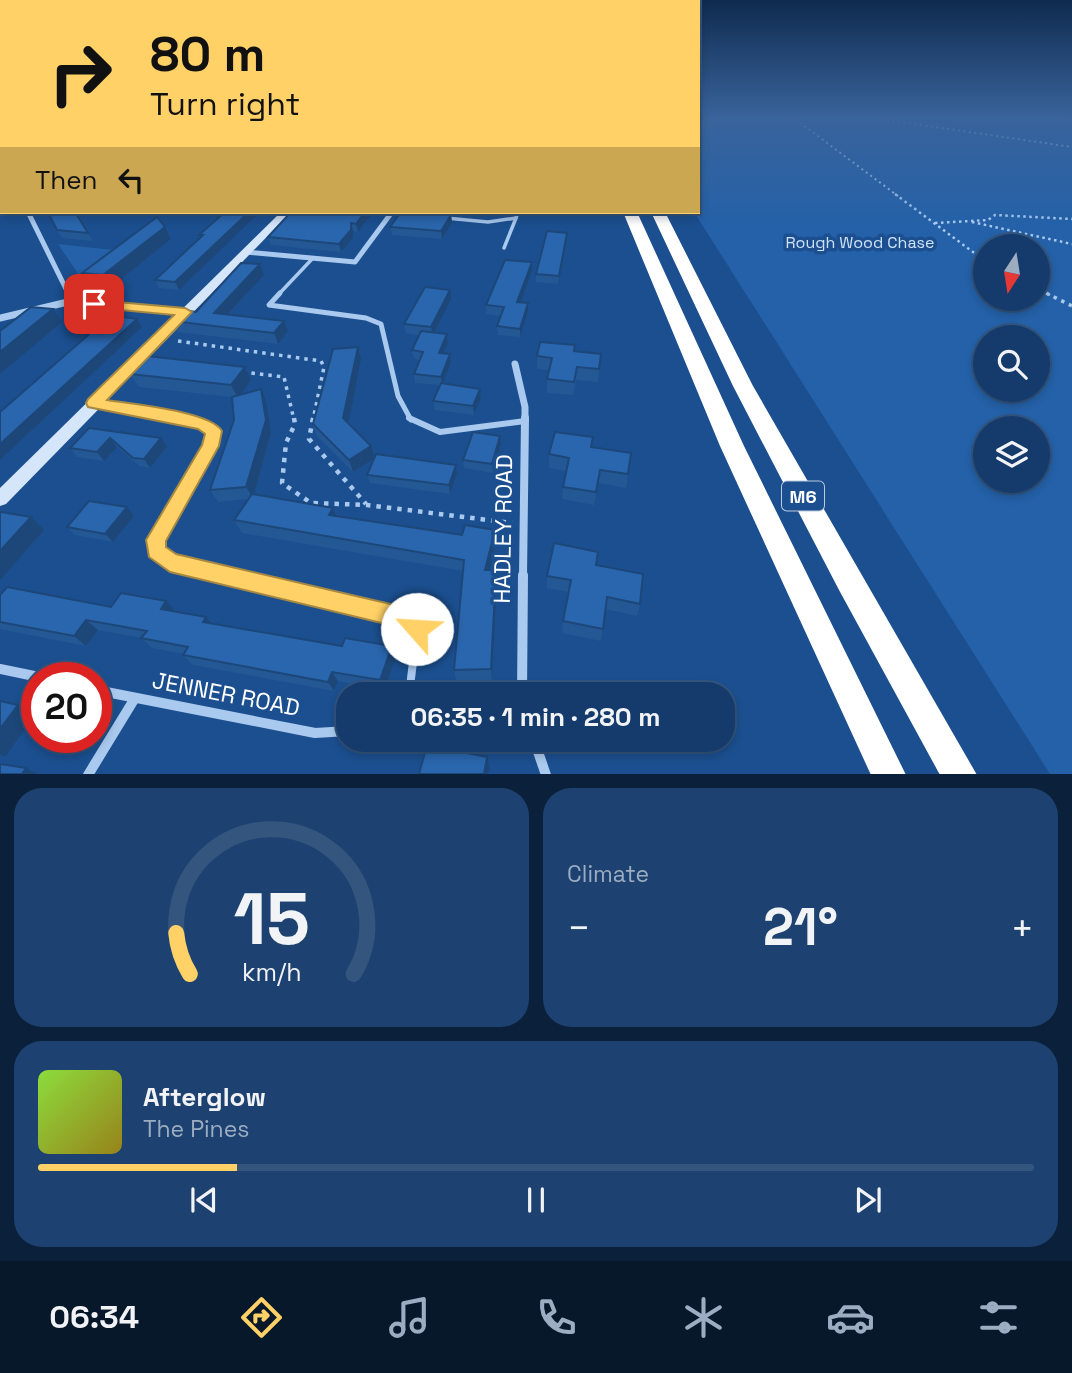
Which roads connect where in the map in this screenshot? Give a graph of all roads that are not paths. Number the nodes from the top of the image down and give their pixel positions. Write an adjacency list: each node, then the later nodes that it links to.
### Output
1 (29, 214): 14 (street)
2 (284, 214): 12 (street)
3 (390, 214): 13 (street)
4 (398, 214): 8 (lane)
5 (517, 214): 10 (lane)
6 (631, 214): 31 (highway, M6)
7 (659, 214): 32 (highway, M6)
8 (405, 215)
9 (433, 217): 10 (lane)
10 (516, 218): 11 (lane)
11 (504, 248)
12 (246, 251): 13 (street); 15 (street)
13 (313, 258): 19 (lane)
14 (72, 302): 15 (street); 16 (street)
15 (185, 312): 18 (street)
16 (0, 318)
17 (514, 364): 19 (street, HADLEY ROAD)
18 (94, 403): 20 (street); 23 (lane)
19 (525, 421): 24 (street, HADLEY ROAD)
20 (0, 499)
21 (0, 669): 22 (street)
22 (21, 673)
23 (411, 682)
24 (522, 682)
25 (112, 693): 26 (street, JENNER ROAD)
26 (135, 698): 27 (street, JENNER ROAD); 29 (street)
27 (336, 732)
28 (538, 752): 30 (street)
29 (89, 774)
30 (546, 774)
31 (889, 774)
32 (959, 774)

